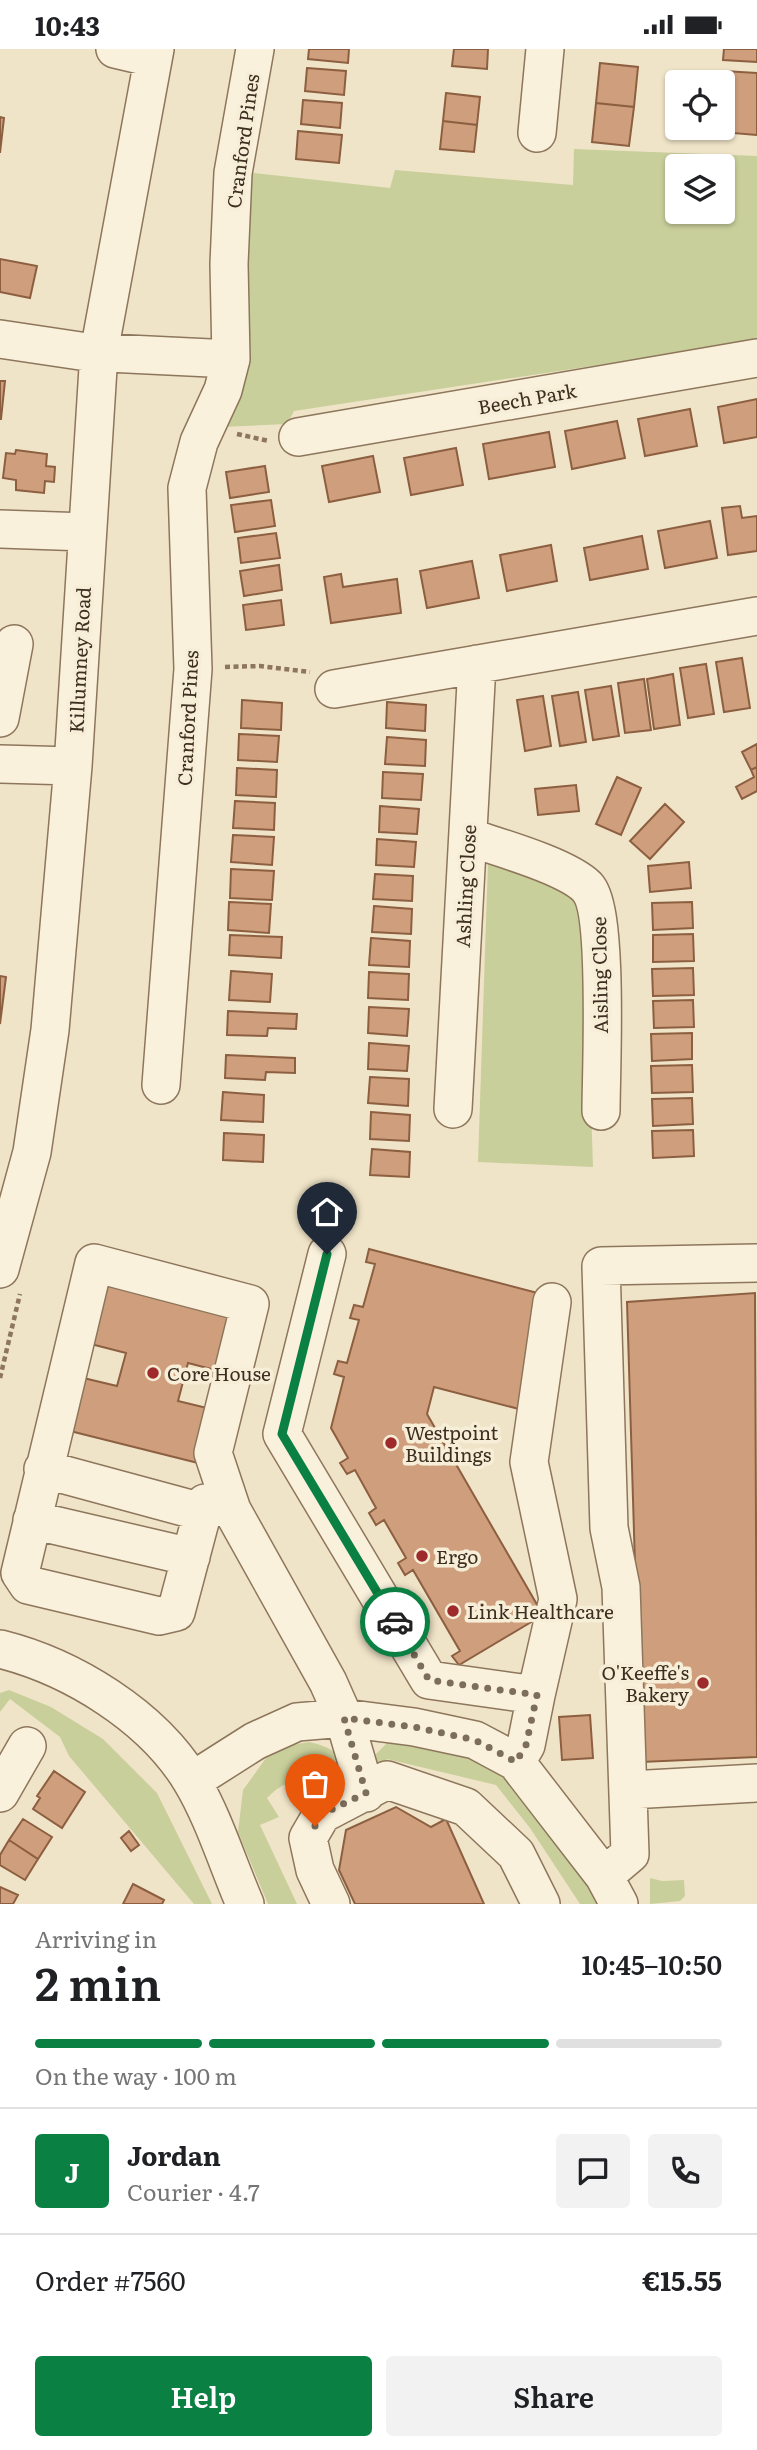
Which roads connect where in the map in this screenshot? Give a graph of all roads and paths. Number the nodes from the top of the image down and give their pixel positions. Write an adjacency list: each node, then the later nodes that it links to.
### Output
1 (115, 49): 4 (street)
2 (255, 49): 9 (street, Cranford Pines)
3 (545, 49): 5 (street)
4 (154, 54): 7 (street, Killumney Road)
5 (537, 134)
6 (0, 339): 7 (street)
7 (99, 352): 9 (street); 13 (street, Killumney Road)
8 (757, 358): 11 (street, Beech Park)
9 (231, 359): 10 (street, Cranford Pines)
10 (206, 426): 11 (path); 17 (street, Cranford Pines)
11 (298, 437)
12 (0, 529): 13 (street)
13 (86, 532): 21 (street, Killumney Road)
14 (756, 619): 16 (street)
15 (14, 644): 19 (street)
16 (477, 664): 18 (street); 22 (street, Ashling Close)
17 (193, 669): 18 (path); 23 (street, Cranford Pines)
18 (334, 689)
19 (0, 718)
20 (0, 764): 21 (street)
21 (73, 766): 28 (street, Killumney Road)
22 (468, 837): 24 (street, Ashling Close); 25 (street, Aisling Close)
23 (161, 1085)
24 (453, 1109)
25 (601, 1111)
26 (327, 1254): 35 (street)
27 (757, 1263): 41 (street)
28 (0, 1269)
29 (552, 1302): 35 (street)
30 (43, 1469): 31 (street); 31 (street); 32 (street)
31 (217, 1511): 33 (street); 36 (street)
32 (32, 1520): 33 (street); 33 (street)
33 (191, 1557)
34 (0, 1649): 39 (street)
35 (537, 1695): 38 (street)
36 (344, 1718): 38 (street); 39 (street); 43 (street)
37 (27, 1746): 42 (street)
38 (516, 1762): 44 (street)
39 (192, 1781): 45 (street)
40 (757, 1783): 41 (street)
41 (630, 1790): 44 (street)
42 (0, 1793)
43 (366, 1793): 46 (street); 47 (street)
44 (612, 1890)
45 (245, 1904)
46 (331, 1904)
47 (541, 1904)

